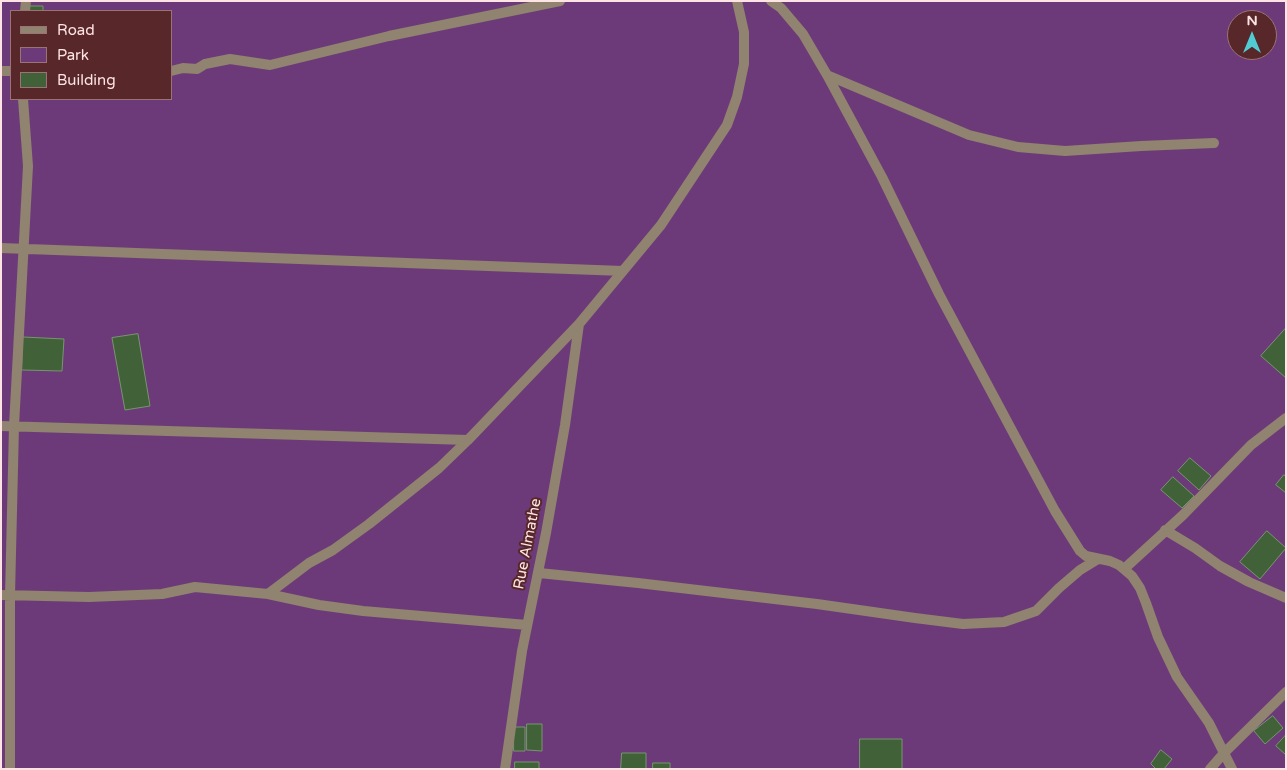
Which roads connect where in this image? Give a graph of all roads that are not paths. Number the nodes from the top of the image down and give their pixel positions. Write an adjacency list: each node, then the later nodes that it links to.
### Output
1 (560, 1): 4 (street)
2 (737, 1): 10 (street)
3 (771, 1): 5 (street)
4 (172, 71)
5 (828, 75): 7 (street); 17 (street)
6 (23, 100): 9 (street)
7 (1214, 143)
8 (1, 248): 9 (street)
9 (24, 248): 10 (street); 14 (street)
10 (623, 270): 11 (street)
11 (579, 324): 15 (street); 19 (street, Rue Almathe)
12 (1286, 418): 16 (street)
13 (1, 426): 14 (street)
14 (14, 426): 15 (street); 21 (street)
15 (468, 440): 20 (street)
16 (1165, 530): 18 (street); 22 (street)
17 (1098, 559): 18 (street); 19 (street)
18 (1124, 569): 25 (street)
19 (539, 574): 23 (street, Rue Almathe)
20 (268, 594): 21 (street); 23 (street)
21 (6, 596): 26 (street)
22 (1286, 598)
23 (527, 625): 27 (street, Rue Almathe)
24 (1286, 692): 25 (street)
25 (1224, 753): 28 (street); 29 (street)
26 (10, 769)
27 (505, 769)
28 (1210, 769)
29 (1232, 769)

